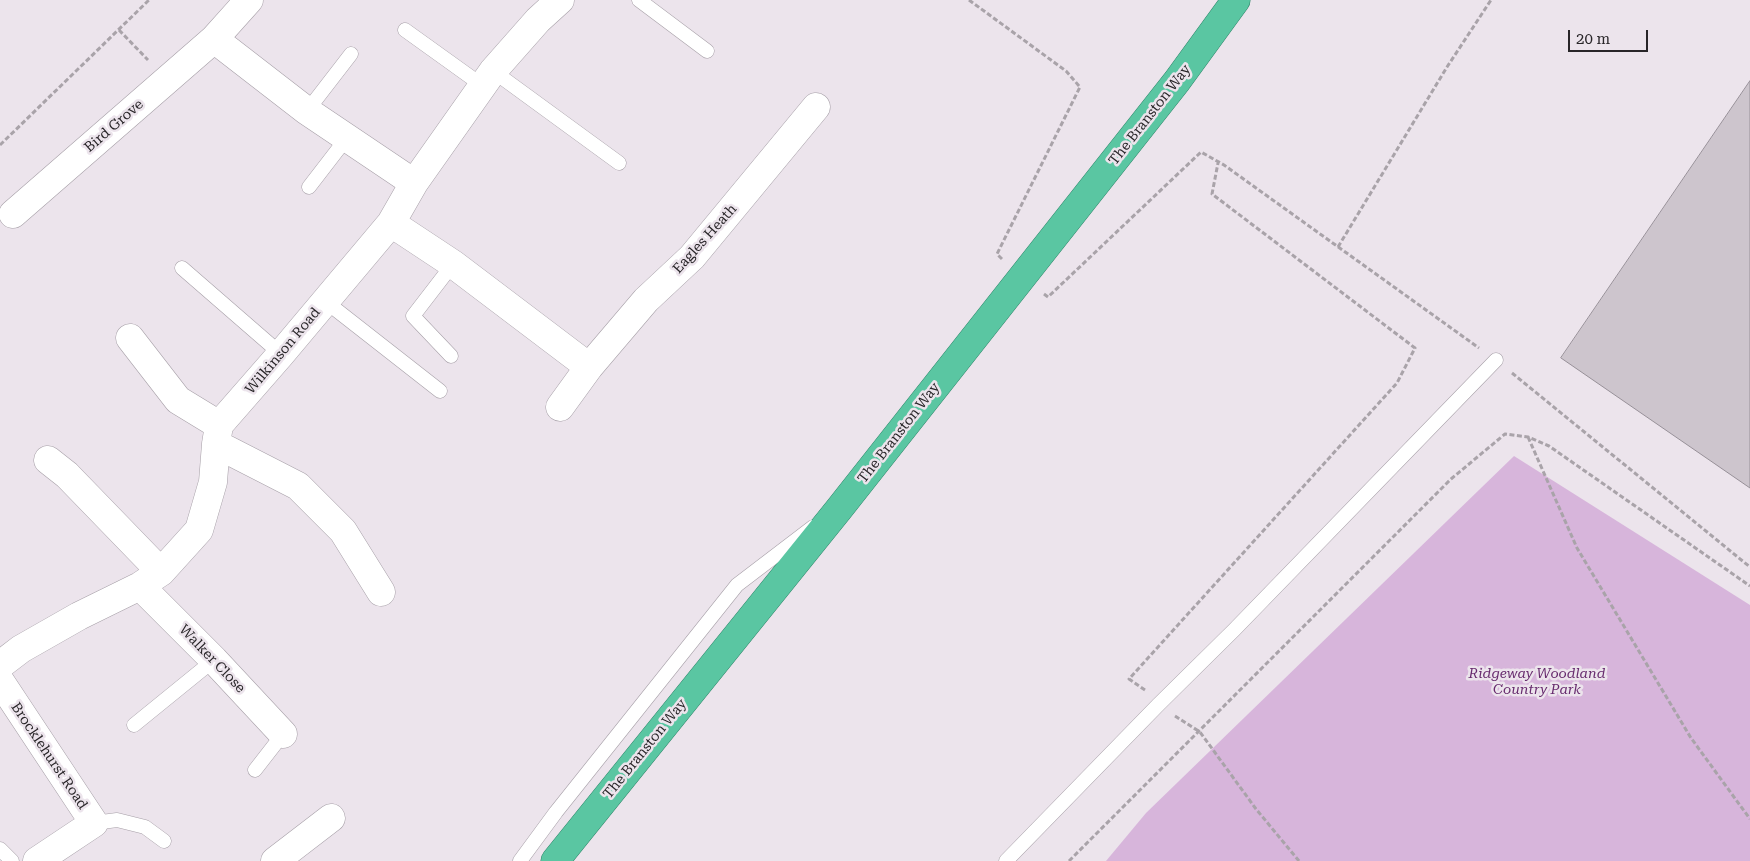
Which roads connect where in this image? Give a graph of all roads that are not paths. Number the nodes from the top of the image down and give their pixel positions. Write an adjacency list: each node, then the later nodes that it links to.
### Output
1 (249, 0): 6 (street, Bird Grove)
2 (560, 0): 9 (street, Wilkinson Road)
3 (639, 0): 7 (lane)
4 (1236, 0): 30 (highway, The Branston Way)
5 (405, 30): 9 (lane)
6 (214, 39): 11 (street); 16 (street, Bird Grove)
7 (707, 51)
8 (350, 54): 11 (lane)
9 (488, 79): 13 (lane); 14 (street, Wilkinson Road)
10 (816, 107): 25 (street, Eagles Heath)
11 (307, 111): 12 (street)
12 (346, 138): 14 (street); 15 (lane)
13 (619, 163)
14 (414, 183): 17 (street, Wilkinson Road)
15 (309, 187)
16 (13, 214)
17 (391, 223): 18 (street); 20 (street, Wilkinson Road)
18 (453, 264): 23 (lane); 25 (street)
19 (182, 268): 22 (lane)
20 (325, 301): 22 (street, Wilkinson Road); 26 (lane)
21 (130, 338): 28 (street)
22 (281, 354): 28 (street, Wilkinson Road)
23 (452, 356)
24 (1496, 360): 48 (lane)
25 (589, 367): 27 (street, Eagles Heath)
26 (440, 391)
27 (560, 407)
28 (218, 434): 31 (street); 32 (street)
29 (48, 460): 31 (street, Walker Close)
30 (839, 509): 46 (lane); 47 (highway, The Branston Way)
31 (151, 579): 33 (street, Walker Close); 34 (street)
32 (381, 592)
33 (214, 660): 36 (lane); 37 (street, Walker Close)
34 (0, 665)
35 (0, 681): 40 (street, Brocklehurst Road)
36 (134, 725)
37 (283, 734): 38 (lane)
38 (255, 770)
39 (331, 818): 45 (street)
40 (94, 823): 41 (lane); 44 (street, Brocklehurst Road)
41 (164, 841)
42 (0, 849): 43 (lane)
43 (12, 861)
44 (37, 861)
45 (275, 861)
46 (520, 861)
47 (555, 861)
48 (1006, 861)

